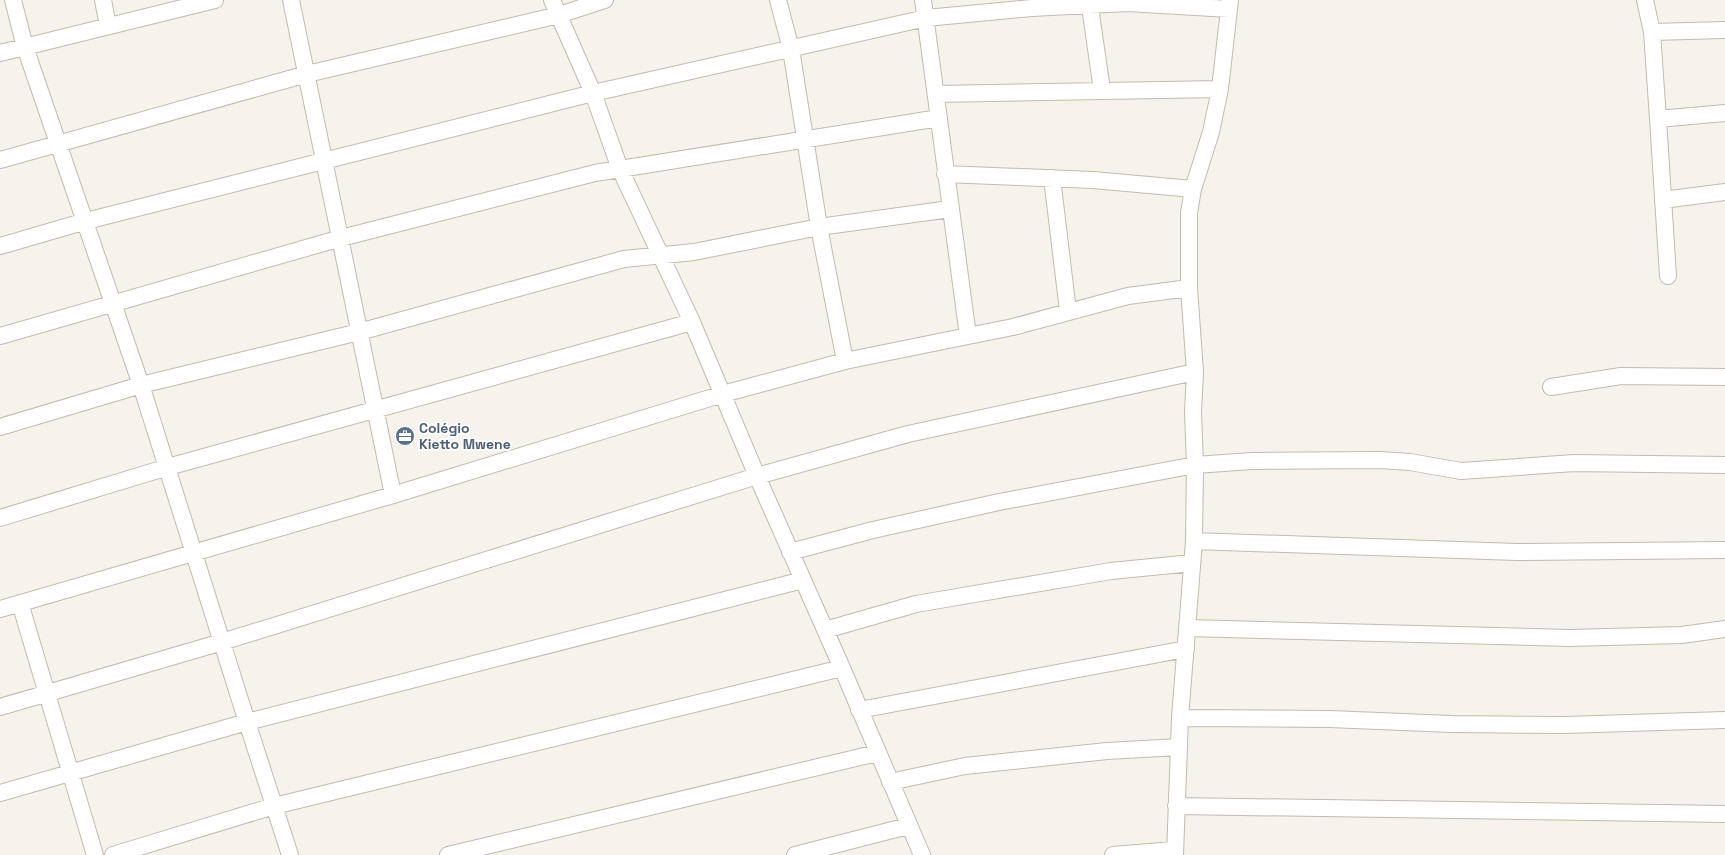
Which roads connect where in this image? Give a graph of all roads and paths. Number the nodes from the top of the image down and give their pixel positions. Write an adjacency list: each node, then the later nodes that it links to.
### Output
1 (12, 0): 17 (street)
2 (103, 0): 14 (street)
3 (215, 0): 14 (street)
4 (291, 0): 20 (street)
5 (552, 0): 12 (street)
6 (605, 0): 12 (street)
7 (778, 0): 18 (street)
8 (923, 0): 13 (street)
9 (1645, 0): 16 (street)
10 (1089, 3): 11 (street); 13 (street); 22 (street)
11 (1230, 5): 21 (street)
12 (559, 15): 20 (street); 23 (street)
13 (926, 18): 18 (street); 24 (street)
14 (108, 26): 17 (street)
15 (1725, 30): 16 (street)
16 (1652, 32): 27 (street)
17 (25, 46): 19 (street); 29 (street)
18 (791, 48): 23 (street); 28 (street)
19 (0, 53)
20 (306, 74): 29 (street); 31 (street)
21 (1220, 89): 22 (street); 35 (street)
22 (1102, 90): 24 (street)
23 (593, 93): 31 (street); 32 (street)
24 (936, 94): 26 (street)
25 (1725, 113): 27 (street)
26 (939, 118): 28 (street); 33 (street)
27 (1658, 119): 37 (street)
28 (805, 140): 32 (street); 40 (street)
29 (60, 144): 30 (street); 39 (street)
30 (0, 160)
31 (324, 162): 39 (street); 41 (street)
32 (620, 169): 41 (street); 43 (street)
33 (946, 174): 34 (street); 38 (street)
34 (1052, 178): 35 (street); 47 (street)
35 (1193, 189): 45 (street)
36 (1725, 192): 37 (street)
37 (1663, 200): 44 (street)
38 (950, 209): 40 (street); 51 (street)
39 (86, 221): 42 (street); 46 (street)
40 (819, 227): 43 (street); 52 (street)
41 (340, 238): 46 (street); 49 (street)
42 (0, 246)
43 (660, 254): 48 (street); 49 (street)
44 (1668, 276)
45 (1189, 288): 47 (street); 53 (street)
46 (113, 303): 50 (street); 55 (street)
47 (1068, 311): 51 (street)
48 (692, 322): 57 (street); 58 (street)
49 (359, 332): 55 (street); 58 (street)
50 (0, 336)
51 (968, 336): 52 (street)
52 (845, 361): 57 (street)
53 (1195, 372): 60 (street); 63 (street)
54 (1725, 377): 56 (street)
55 (141, 385): 59 (street); 62 (street)
56 (1551, 387)
57 (723, 394): 63 (street); 64 (street)
58 (375, 410): 62 (street); 64 (street)
59 (0, 427)
60 (1195, 465): 61 (street); 66 (street); 68 (street)
61 (1725, 465)
62 (168, 467): 65 (street); 69 (street)
63 (757, 476): 68 (street); 77 (street)
64 (393, 494): 69 (street)
65 (0, 518)
66 (1194, 541): 67 (street); 70 (street)
67 (1725, 550)
68 (790, 552): 71 (street)
69 (195, 553): 72 (street); 77 (street)
70 (1192, 563): 74 (street); 76 (street)
71 (803, 580): 76 (street); 85 (street)
72 (20, 603): 73 (street); 80 (street)
73 (0, 609)
74 (1188, 628): 75 (street); 78 (street)
75 (1725, 629)
76 (825, 630): 79 (street)
77 (222, 642): 80 (street); 85 (street)
78 (1186, 649): 82 (street); 83 (street)
79 (842, 668): 82 (street); 91 (street)
80 (46, 694): 81 (street); 88 (street)
81 (0, 707)
82 (859, 710): 87 (street)
83 (1180, 718): 84 (street); 86 (street)
84 (1725, 720)
85 (247, 722): 88 (street); 91 (street)
86 (1179, 747): 89 (street); 92 (street)
87 (877, 753): 89 (street); 99 (street)
88 (69, 773): 90 (street); 96 (street)
89 (890, 782): 94 (street)
90 (0, 793)
91 (274, 806): 97 (street); 98 (street)
92 (1176, 806): 93 (street); 95 (street)
93 (1725, 814)
94 (908, 826): 100 (street); 101 (street)
95 (1174, 852): 102 (street)
96 (95, 855)
97 (113, 855)
98 (290, 855)
99 (448, 855)
100 (795, 855)
101 (922, 855)
102 (1113, 855)

